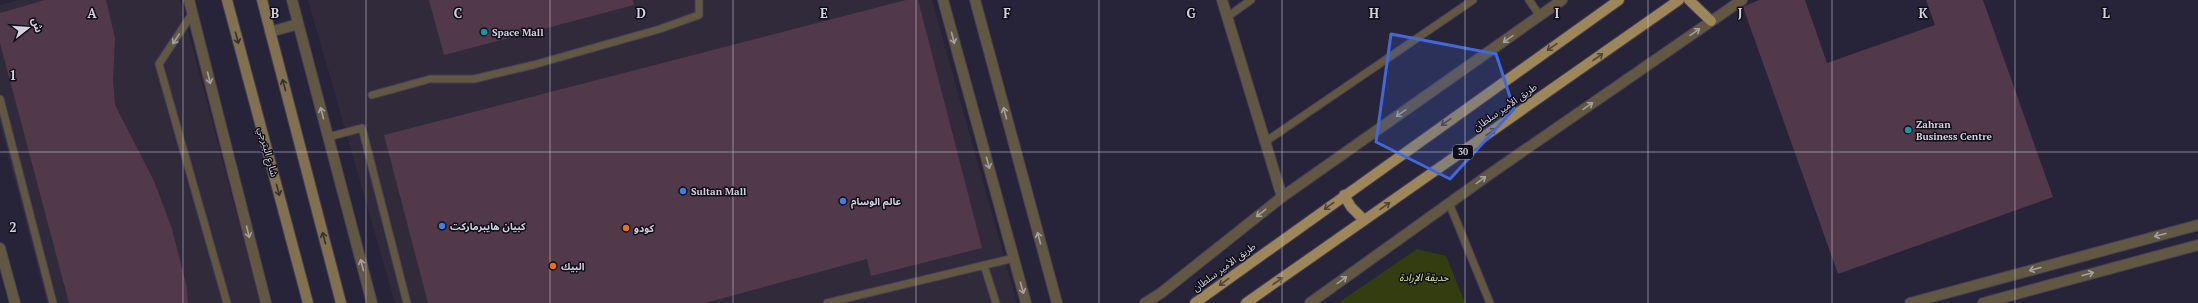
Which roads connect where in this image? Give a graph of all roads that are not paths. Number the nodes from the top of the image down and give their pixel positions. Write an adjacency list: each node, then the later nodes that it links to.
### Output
1 (189, 0): 17 (street)
2 (227, 0): 40 (main road, شارع البترجي, one-way to 40)
3 (262, 0): 22 (main road)
4 (292, 0): 21 (street)
5 (698, 0): 23 (lane)
6 (943, 0): 34 (street, one-way to 34)
7 (975, 0): 47 (street, one-way to 7)
8 (1222, 0): 19 (street)
9 (1251, 0): 19 (lane)
10 (1473, 0): 26 (lane)
11 (1529, 0): 18 (lane)
12 (1618, 0): 27 (main road, طريق الأمير سلطان, one-way to 27)
13 (1679, 0): 30 (main road, طريق الأمير سلطان / 30, one-way to 13)
14 (1689, 0): 20 (main road)
15 (1742, 0): 20 (street)
16 (1558, 1): 18 (street)
17 (192, 14): 38 (lane, one-way to 38); 39 (street, one-way to 39)
18 (1540, 16): 28 (street, one-way to 28)
19 (1227, 17): 26 (street)
20 (1711, 21): 29 (street, one-way to 20)
21 (298, 24): 22 (street); 25 (street, one-way to 21)
22 (270, 32): 41 (main road, one-way to 22)
23 (372, 95)
24 (0, 99): 37 (lane)
25 (328, 137): 42 (street, one-way to 25); 43 (lane)
26 (1265, 142): 28 (street)
27 (1344, 195): 30 (main road); 49 (main road, طريق الأمير سلطان, one-way to 49)
28 (1282, 197): 48 (street, one-way to 48)
29 (1449, 203): 51 (street, one-way to 29); 52 (lane)
30 (1364, 220): 50 (main road, طريق الأمير سلطان / 30, one-way to 30)
31 (2198, 225): 53 (street, one-way to 53)
32 (2198, 245): 54 (street, one-way to 32)
33 (0, 248): 36 (street)
34 (1014, 258): 35 (lane); 46 (street, one-way to 46)
35 (984, 265): 44 (lane); 45 (lane)
36 (15, 303)
37 (53, 303)
38 (227, 303)
39 (266, 303)
40 (308, 303)
41 (341, 303)
42 (372, 303)
43 (407, 303)
44 (827, 303)
45 (996, 303)
46 (1026, 303)
47 (1057, 303)
48 (1145, 303)
49 (1195, 303)
50 (1246, 303)
51 (1310, 303)
52 (1490, 303)
53 (1910, 303)
54 (1983, 303)

